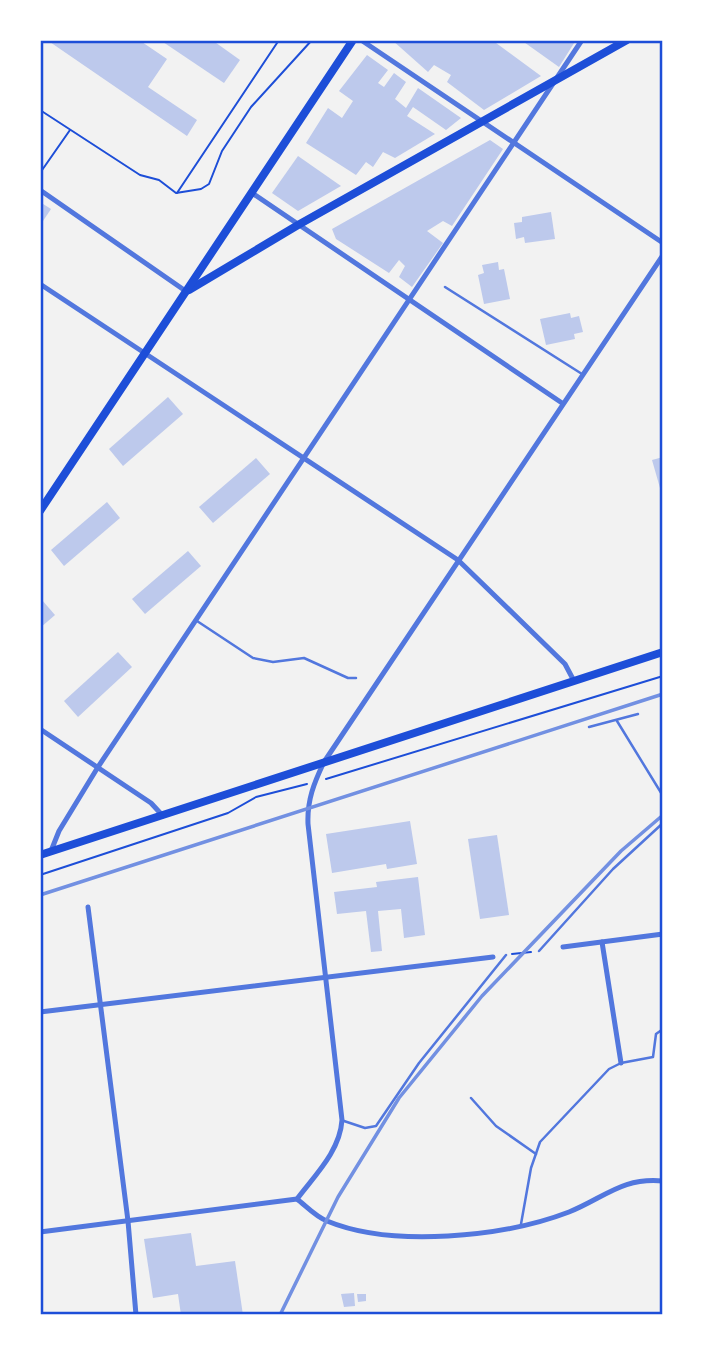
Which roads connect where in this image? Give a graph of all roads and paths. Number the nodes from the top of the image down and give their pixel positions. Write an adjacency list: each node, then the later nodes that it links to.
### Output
1 (279, 40): 14 (path)
2 (312, 40): 14 (path)
3 (353, 40): 15 (main road)
4 (360, 40): 9 (street)
5 (582, 40): 7 (street)
6 (627, 40): 7 (main road)
7 (555, 79): 9 (main road); 11 (street)
8 (40, 110): 10 (path)
9 (481, 122): 11 (street); 16 (main road)
10 (71, 129): 12 (path); 14 (path)
11 (511, 143): 17 (street); 22 (street)
12 (40, 173)
13 (40, 190): 21 (street)
14 (176, 193)
15 (252, 193): 16 (street); 21 (main road)
16 (298, 225): 21 (main road); 22 (street)
17 (663, 243)
18 (663, 255): 24 (street)
19 (40, 284): 23 (street)
20 (445, 287): 24 (lane)
21 (187, 292): 23 (main road)
22 (409, 297): 25 (street); 26 (street)
23 (146, 353): 26 (street); 27 (main road)
24 (582, 374): 25 (street)
25 (562, 404): 28 (street)
26 (304, 457): 28 (street); 29 (street)
27 (41, 508)
28 (458, 560): 33 (street); 38 (street)
29 (197, 621): 32 (lane); 39 (street)
30 (663, 652): 33 (main road)
31 (663, 676): 40 (path)
32 (356, 678)
33 (574, 681): 38 (main road)
34 (638, 714): 35 (lane)
35 (617, 721): 36 (lane); 41 (lane)
36 (589, 727)
37 (40, 729): 39 (street)
38 (324, 762): 40 (street); 42 (main road)
39 (98, 767): 42 (street); 44 (street)
40 (314, 783): 46 (path); 54 (street)
41 (663, 796)
42 (163, 816): 44 (main road)
43 (663, 823): 51 (lane)
44 (50, 852): 45 (main road)
45 (40, 855)
46 (40, 875)
47 (88, 906): 55 (street)
48 (663, 934): 49 (street)
49 (602, 942): 50 (street); 58 (street)
50 (564, 947)
51 (539, 951): 52 (path)
52 (506, 955): 60 (lane)
53 (494, 957): 54 (street)
54 (327, 977): 55 (street); 60 (street)
55 (101, 1006): 56 (street); 64 (street)
56 (40, 1013)
57 (663, 1029): 58 (lane)
58 (621, 1063): 61 (lane)
59 (471, 1098): 61 (lane)
60 (342, 1120): 63 (street)
61 (536, 1154): 65 (lane)
62 (663, 1181): 65 (street)
63 (297, 1199): 64 (street); 65 (street)
64 (128, 1221): 66 (street); 67 (street)
65 (521, 1225)
66 (40, 1232)
67 (136, 1315)

